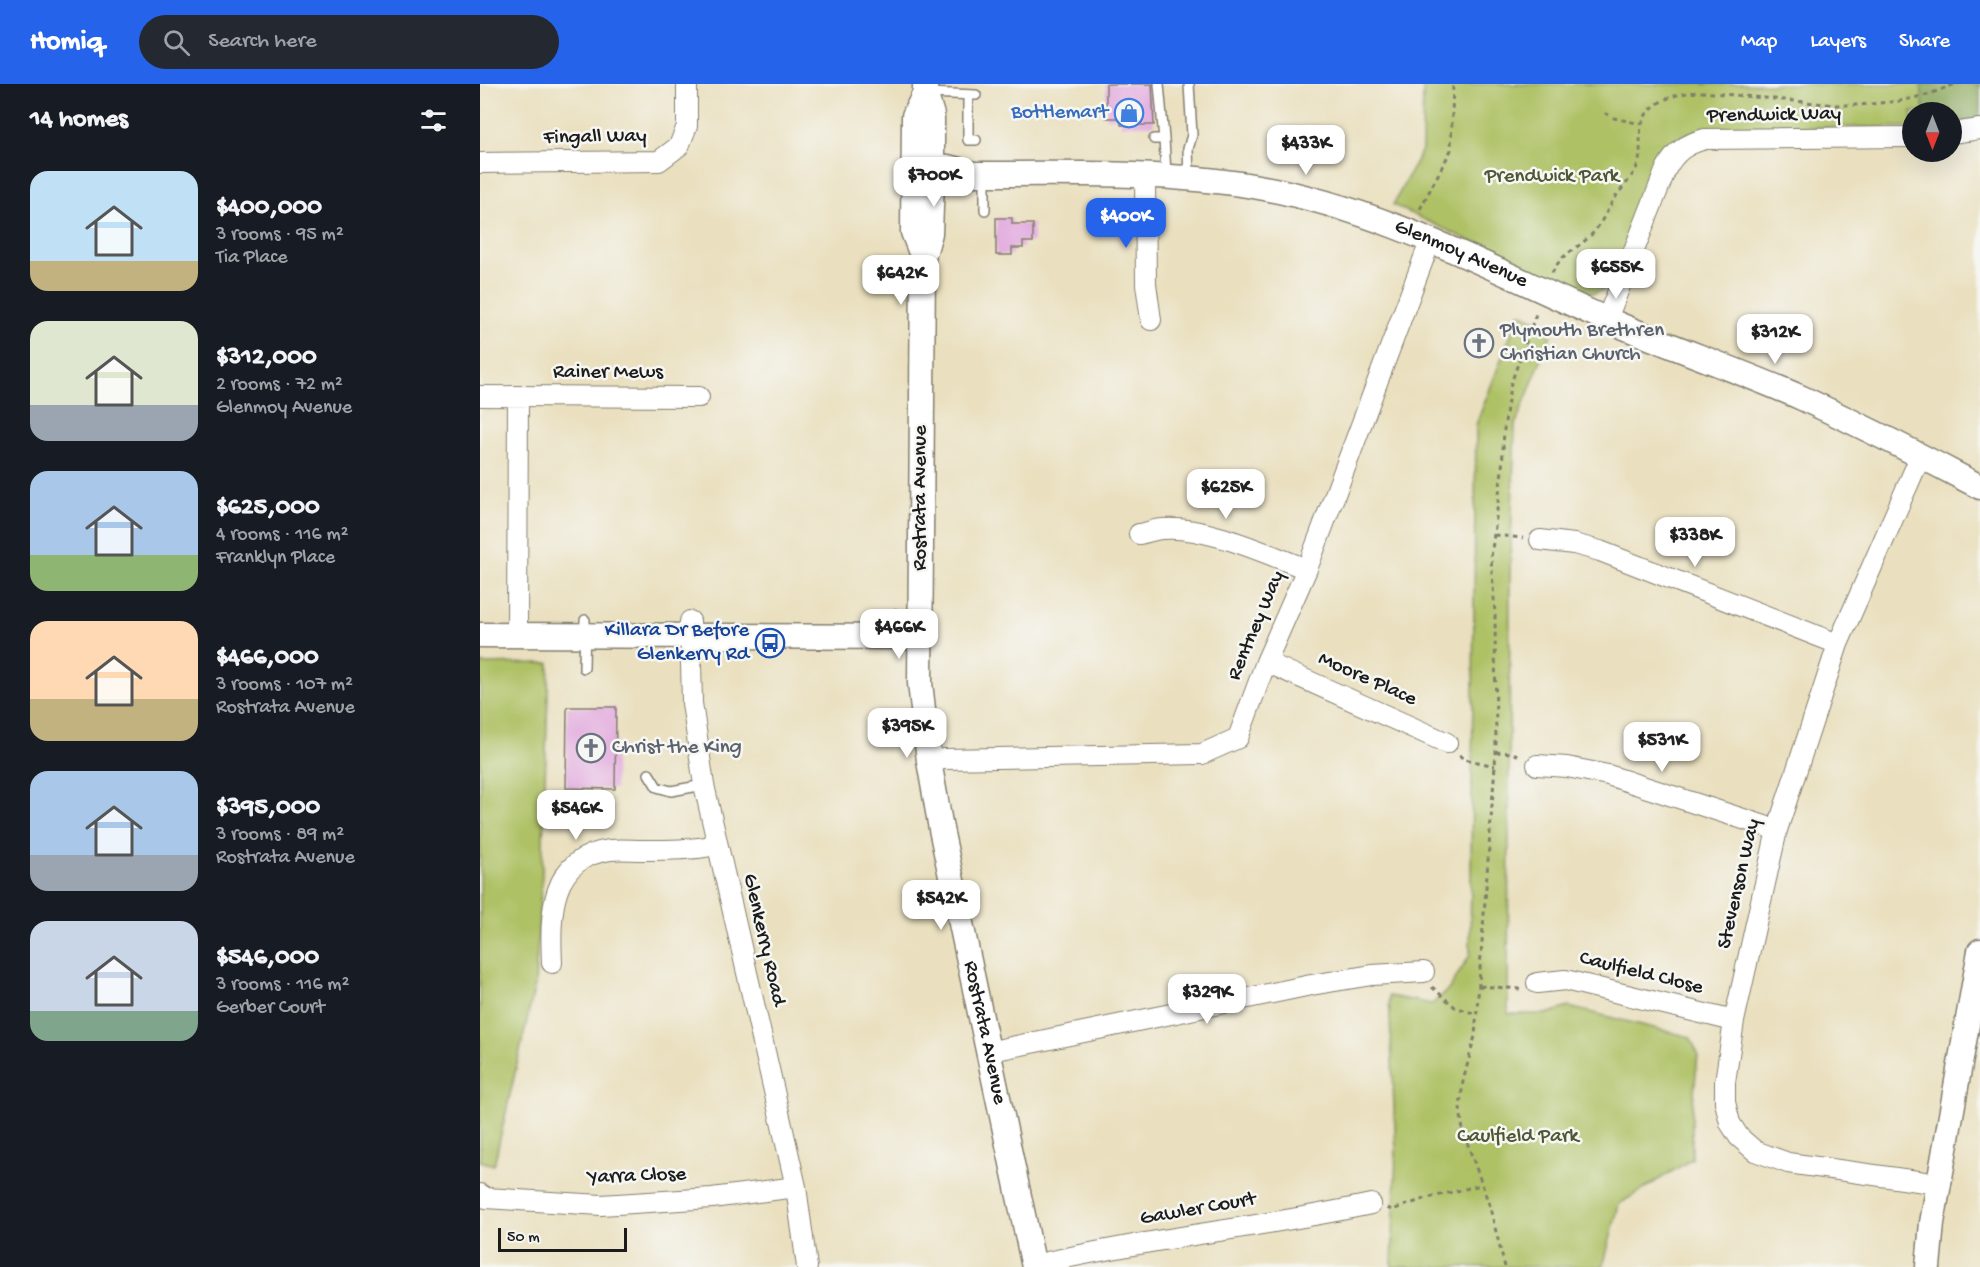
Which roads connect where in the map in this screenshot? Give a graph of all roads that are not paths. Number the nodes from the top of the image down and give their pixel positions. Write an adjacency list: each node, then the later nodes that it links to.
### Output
1 (687, 84): 9 (street, Fingall Way)
2 (1159, 84): 12 (lane)
3 (1189, 84): 12 (lane)
4 (925, 89): 8 (lane); 10 (street, Rostrata Avenue)
5 (1980, 129): 6 (street)
6 (1962, 132)
7 (1902, 137): 15 (street, Prendwick Way)
8 (976, 140)
9 (480, 163)
10 (923, 172): 11 (street, Glenmoy Avenue); 29 (street, Rostrata Avenue)
11 (980, 174): 12 (street, Glenmoy Avenue); 13 (lane)
12 (1167, 177): 14 (street, Glenmoy Avenue); 16 (street)
13 (986, 210)
14 (1431, 239): 15 (street, Glenmoy Avenue); 24 (street, Rentney Way)
15 (1607, 319): 20 (street, Glenmoy Avenue)
16 (1151, 320)
17 (480, 396): 18 (street, Rainer Mews)
18 (518, 396): 19 (street, Rainer Mews); 27 (street)
19 (699, 398)
20 (1920, 455): 21 (street, Glenmoy Avenue); 31 (street, Stevenson Way)
21 (1980, 487)
22 (1139, 534): 24 (street)
23 (1540, 540): 31 (street)
24 (1307, 569): 32 (street, Rentney Way)
25 (480, 620): 27 (street)
26 (585, 627): 27 (street); 28 (street); 33 (lane)
27 (517, 628): 30 (street)
28 (690, 628): 29 (street); 38 (street, Glenkerry Road)
29 (921, 629): 35 (street, Rostrata Avenue)
30 (480, 635)
31 (1838, 644): 39 (street, Stevenson Way)
32 (1266, 662): 34 (street, Moore Place); 35 (street, Rentney Way)
33 (584, 668)
34 (1447, 743)
35 (928, 761): 47 (street, Rostrata Avenue)
36 (1537, 765): 39 (street)
37 (649, 774): 38 (lane)
38 (704, 785): 40 (street, Glenkerry Road)
39 (1777, 830): 45 (street, Stevenson Way)
40 (717, 845): 42 (street); 49 (street, Glenkerry Road)
41 (1980, 951): 46 (street)
42 (552, 963)
43 (1424, 972): 47 (street)
44 (1537, 983): 45 (street, Caulfield Close)
45 (1734, 1021): 48 (street, Stevenson Way)
46 (1972, 1045): 48 (street)
47 (987, 1052): 52 (street, Rostrata Avenue)
48 (1939, 1184): 54 (street)
49 (796, 1187): 50 (street, Yarra Close); 53 (street, Glenkerry Road)
50 (480, 1194)
51 (1371, 1204): 52 (street, Gawler Court)
52 (1034, 1266)
53 (807, 1267)
54 (1928, 1267)

